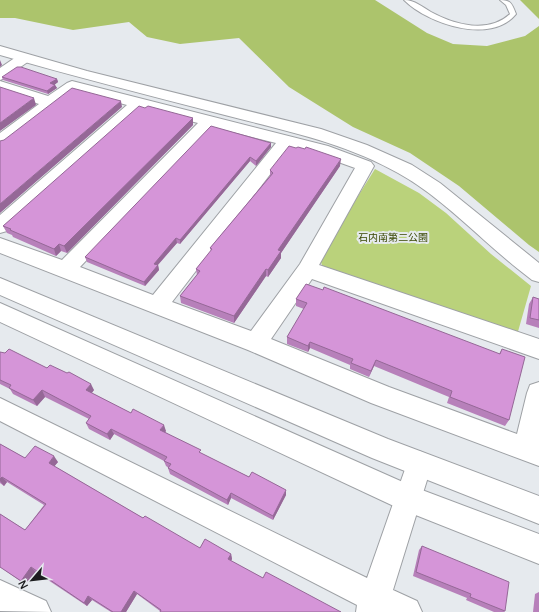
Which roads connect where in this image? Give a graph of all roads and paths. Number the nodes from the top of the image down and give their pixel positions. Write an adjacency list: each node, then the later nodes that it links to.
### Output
1 (408, 0): 2 (lane)
2 (503, 0)
3 (0, 50): 4 (street)
4 (24, 58): 5 (street); 16 (street)
5 (0, 75)
6 (0, 86): 7 (street)
7 (50, 102): 8 (street); 10 (street)
8 (139, 103): 9 (street); 12 (street)
9 (210, 121): 11 (street); 15 (street)
10 (0, 141)
11 (287, 141): 14 (street); 18 (street)
12 (0, 226)
13 (0, 245): 15 (street)
14 (307, 269): 20 (street); 21 (street)
15 (65, 270): 18 (street)
16 (539, 274)
17 (0, 286): 25 (street)
18 (157, 306): 20 (street)
19 (0, 312): 26 (street)
20 (256, 343): 24 (street)
21 (539, 349)
22 (539, 393): 24 (street)
23 (0, 409): 30 (street)
24 (532, 452)
25 (419, 464): 26 (street); 27 (street)
26 (408, 498): 28 (street); 30 (street)
27 (539, 510)
28 (539, 549)
29 (0, 595): 31 (street)
30 (373, 605): 32 (street)
31 (35, 612)
32 (406, 612)

